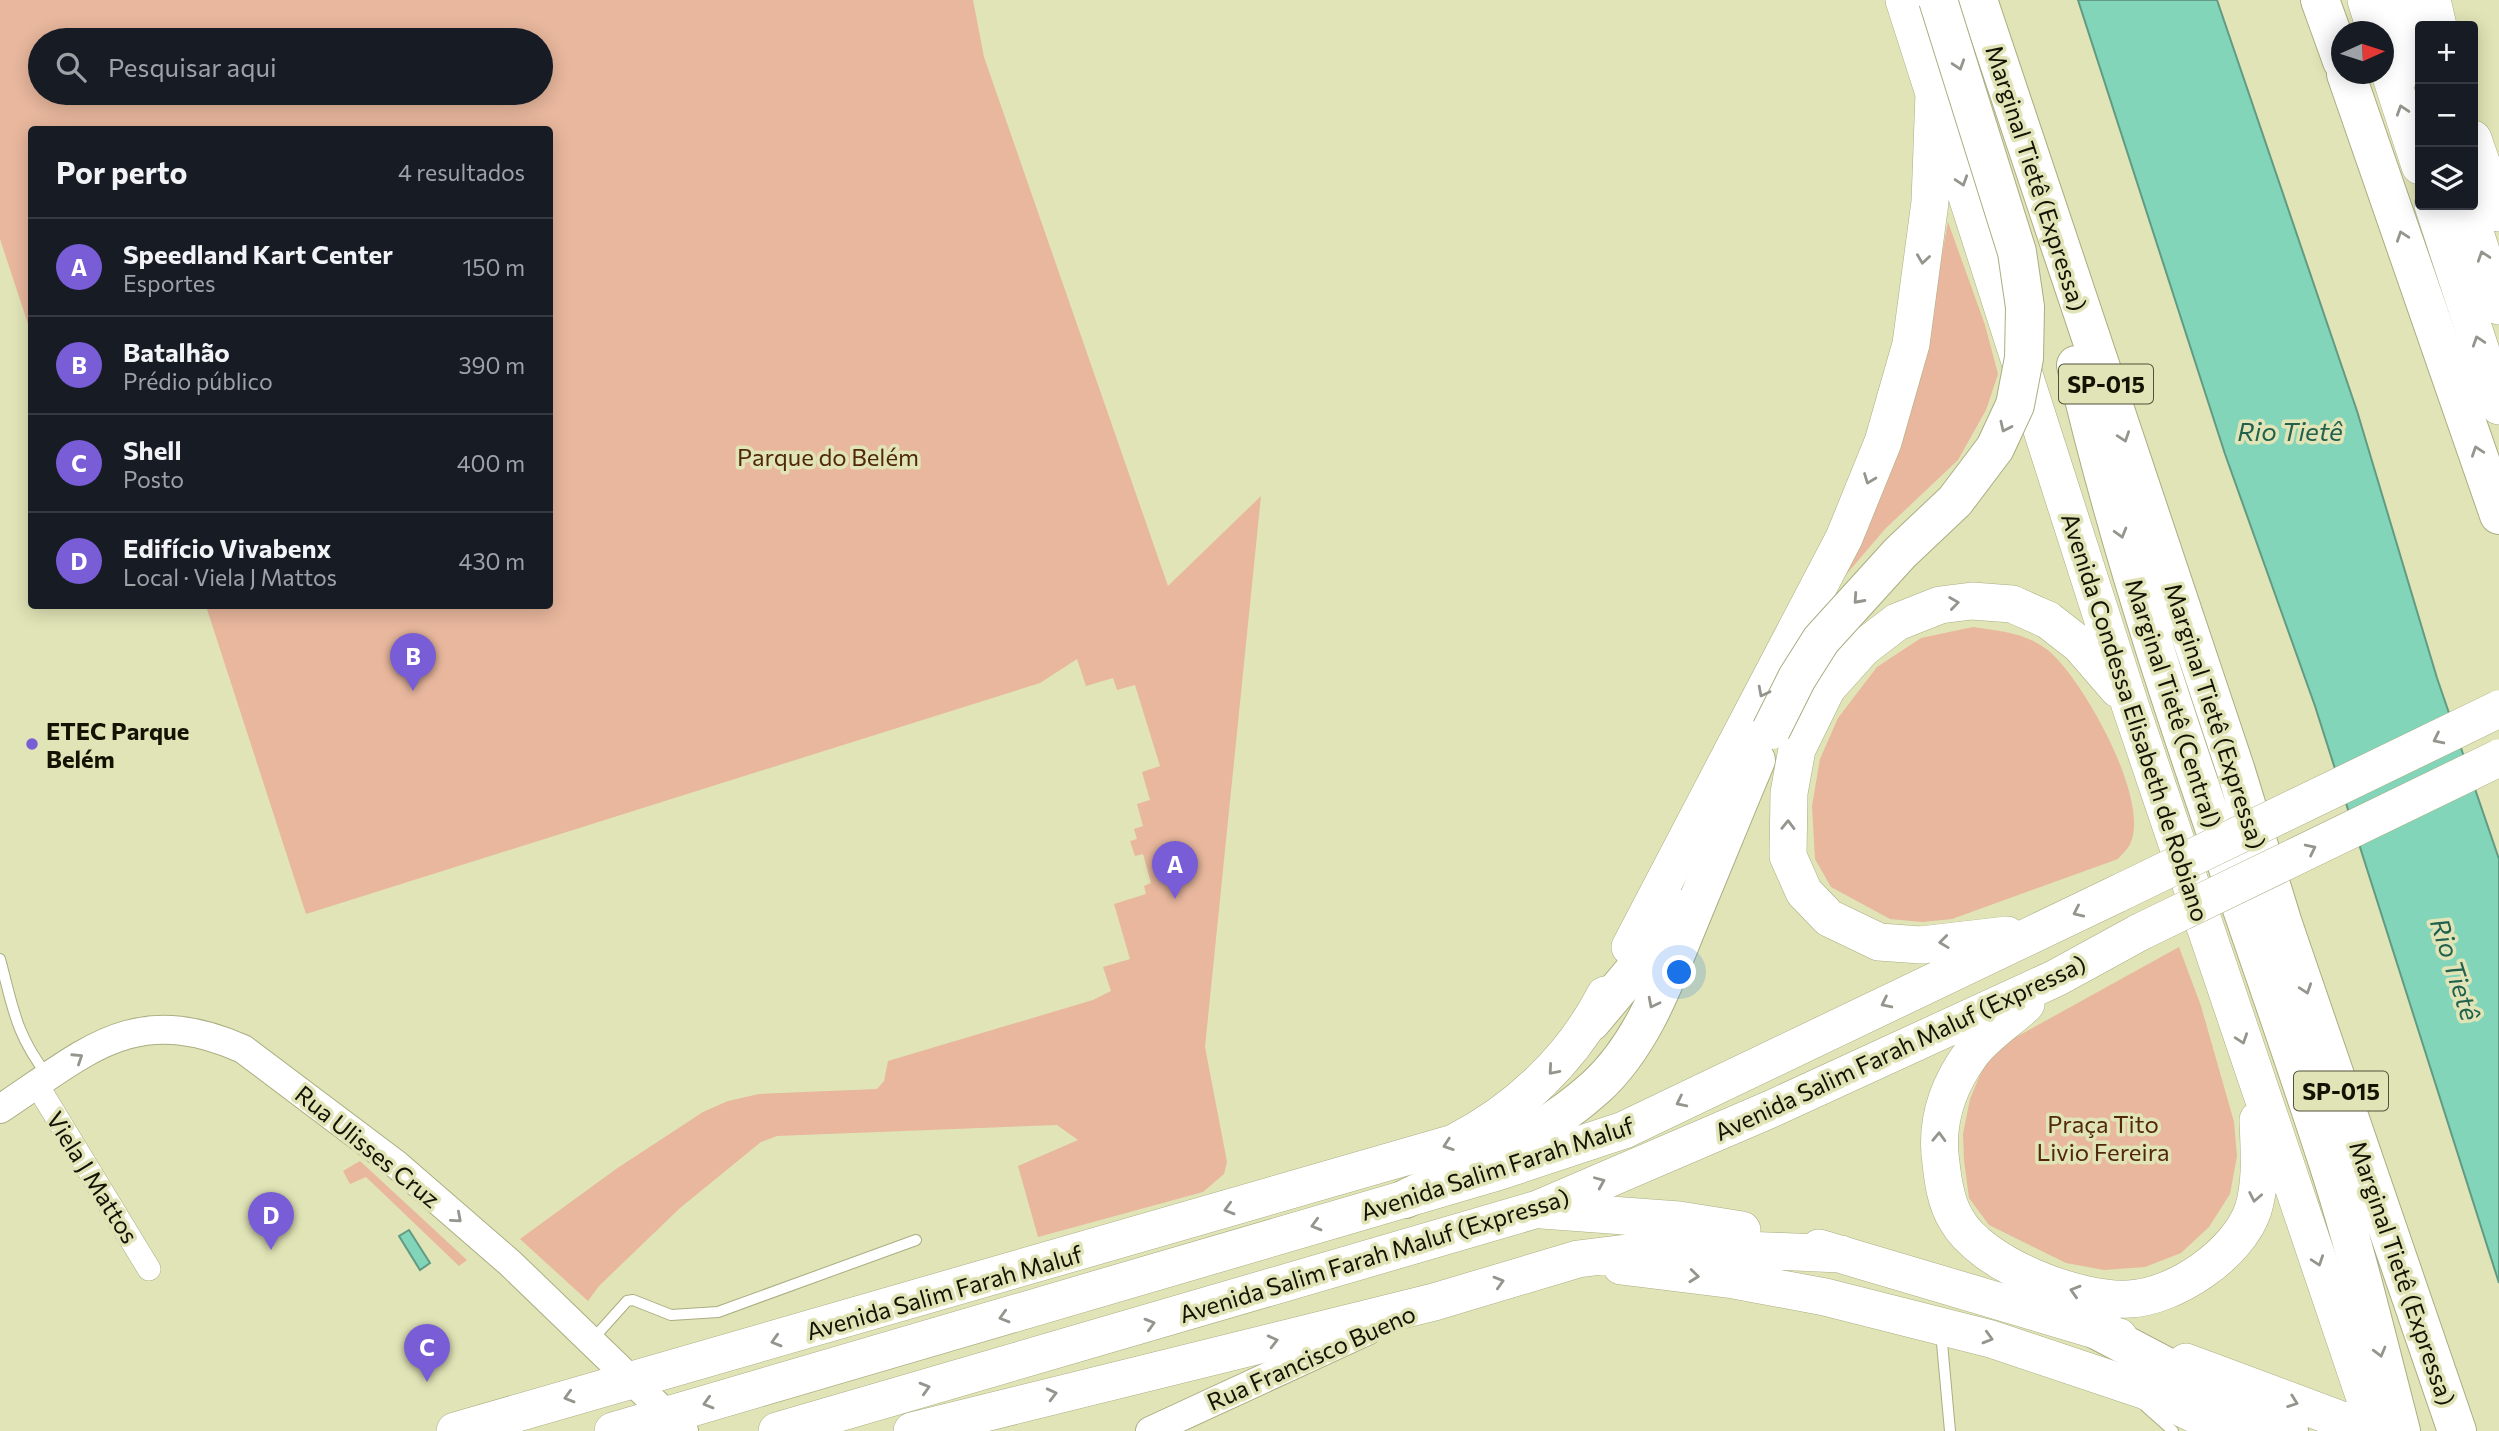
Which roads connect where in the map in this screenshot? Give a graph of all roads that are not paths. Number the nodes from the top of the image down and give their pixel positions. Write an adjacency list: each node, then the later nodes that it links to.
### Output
1 (1904, 0): 16 (highway, Avenida Condessa Elisabeth de Robiano)
2 (1938, 0): 28 (highway, one-way to 28, bridge)
3 (1978, 0): 22 (highway, Marginal Tietê (Expressa) / SP-015)
4 (2320, 0): 12 (highway)
5 (2365, 0): 9 (highway)
6 (2396, 0): 13 (highway)
7 (2412, 0): 10 (highway)
8 (2432, 0): 11 (highway)
9 (2372, 21)
10 (2416, 21)
11 (2437, 21)
12 (2331, 30)
13 (2415, 55)
14 (2349, 84): 25 (highway, one-way to 14)
15 (2393, 84): 18 (highway, one-way to 15)
16 (1934, 93): 26 (highway, Avenida Condessa Elisabeth de Robiano, one-way to 26); 33 (highway, Avenida Salim Farah Maluf, one-way to 33)
17 (2476, 147): 21 (highway)
18 (2415, 151)
19 (2435, 210): 24 (highway, one-way to 19)
20 (2468, 210): 23 (highway, one-way to 20)
21 (2499, 213)
22 (2054, 228): 37 (highway, Marginal Tietê (Central) / SP-015, one-way to 37); 69 (highway, Marginal Tietê (Expressa) / SP-015, one-way to 69)
23 (2499, 306)
24 (2499, 406)
25 (2499, 515)
26 (2131, 708): 30 (highway, one-way to 26); 34 (highway, Avenida Condessa Elisabeth de Robiano, one-way to 34)
27 (2499, 709): 30 (highway, Avenida Salim Farah Maluf, one-way to 30, bridge)
28 (1764, 745): 33 (highway); 38 (highway, one-way to 38)
29 (2499, 758): 32 (highway, Avenida Salim Farah Maluf (Expressa), one-way to 29, bridge)
30 (2036, 931): 38 (highway, Avenida Salim Farah Maluf, one-way to 38)
31 (0, 959): 35 (lane)
32 (2056, 978): 34 (highway, one-way to 32); 39 (highway, Avenida Salim Farah Maluf (Expressa), one-way to 32)
33 (1591, 1022): 44 (highway, Avenida Salim Farah Maluf, one-way to 44)
34 (2256, 1080): 66 (highway, Avenida Condessa Elisabeth de Robiano, one-way to 66)
35 (43, 1081): 36 (street, Rua Ulisses Cruz); 43 (street, Viela J Mattos); 50 (street, Rua Ulisses Cruz, one-way to 50)
36 (0, 1109)
37 (2330, 1168): 67 (highway, one-way to 67); 68 (highway, Marginal Tietê (Expressa) / SP-015)
38 (1405, 1199): 45 (highway, Avenida Salim Farah Maluf, one-way to 45)
39 (1538, 1209): 41 (highway); 51 (highway, Avenida Salim Farah Maluf (Expressa), one-way to 39)
40 (916, 1240): 50 (lane)
41 (1857, 1258): 42 (highway); 48 (highway)
42 (1578, 1259): 46 (highway, one-way to 42); 47 (highway, one-way to 47)
43 (149, 1269)
44 (978, 1282): 45 (highway); 49 (highway, Avenida Salim Farah Maluf)
45 (1087, 1292): 52 (highway, Avenida Salim Farah Maluf, one-way to 52)
46 (1434, 1302): 57 (highway, one-way to 46); 61 (street, Rua Francisco Bueno)
47 (1941, 1326): 54 (highway, one-way to 54); 62 (lane)
48 (2091, 1327): 65 (highway); 66 (highway, one-way to 66)
49 (819, 1328): 52 (highway); 53 (highway, Avenida Salim Farah Maluf, one-way to 53)
50 (592, 1340): 53 (street, Rua Ulisses Cruz)
51 (1085, 1343): 55 (highway, Avenida Salim Farah Maluf (Expressa), one-way to 51); 57 (highway)
52 (844, 1364): 55 (highway); 56 (highway, one-way to 56)
53 (635, 1381): 56 (street, Rua Ulisses Cruz); 58 (highway, Avenida Salim Farah Maluf, one-way to 58)
54 (2122, 1383): 63 (lane); 64 (highway)
55 (862, 1419): 60 (highway, Avenida Salim Farah Maluf (Expressa))
56 (677, 1422): 59 (highway)
57 (928, 1427)
58 (455, 1431)
59 (613, 1431)
60 (777, 1431)
61 (1150, 1431)
62 (1950, 1431)
63 (2173, 1431)
64 (2230, 1431)
65 (2289, 1431)
66 (2373, 1431)
67 (2401, 1431)
68 (2435, 1431)
69 (2457, 1431)

